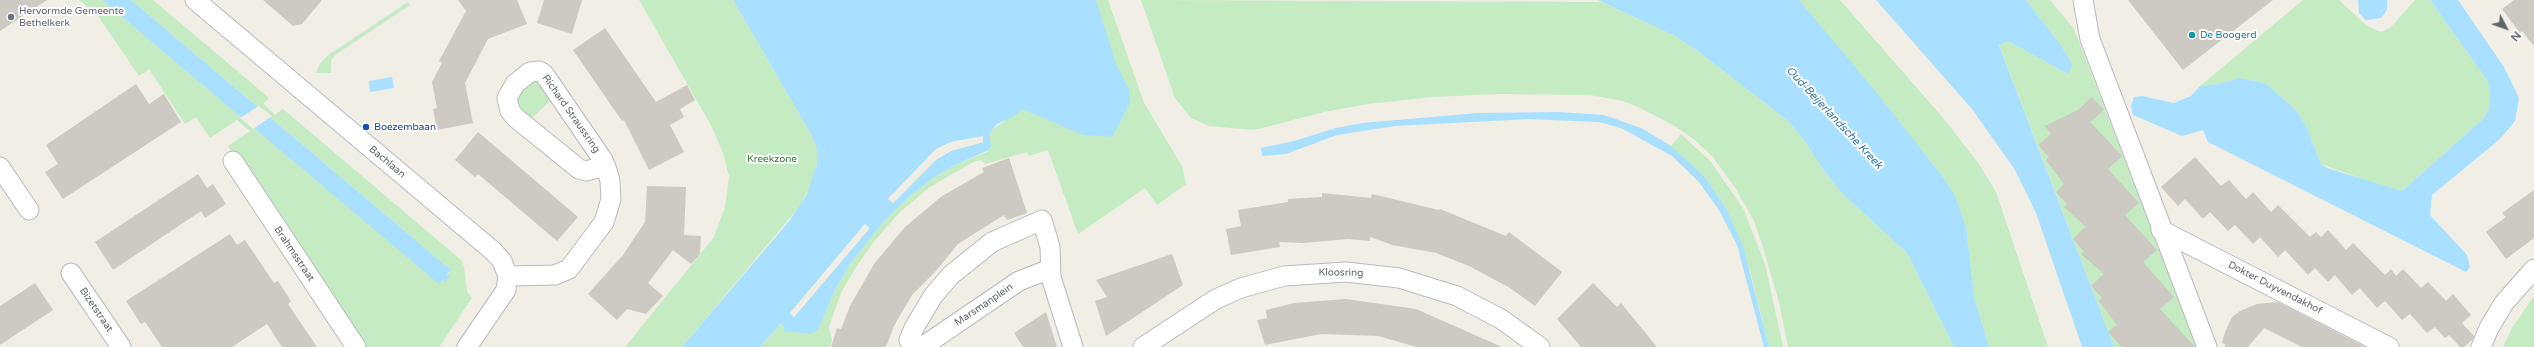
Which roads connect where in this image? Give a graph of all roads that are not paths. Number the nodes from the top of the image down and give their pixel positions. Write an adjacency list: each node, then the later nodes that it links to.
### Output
1 (195, 0): 11 (street, Bachlaan)
2 (2083, 0): 7 (street)
3 (233, 161): 13 (street, Brahmsstraat)
4 (605, 166): 4 (street, Richard Straussring); 11 (street, Richard Straussring)
5 (0, 167): 6 (street)
6 (29, 210)
7 (2161, 230): 19 (street); 20 (street, Dokter Duyvendakhof)
8 (1050, 269): 15 (street, Marsmanplein); 15 (street, Marsmanplein); 16 (street, Marsmanplein)
9 (2534, 269): 21 (street)
10 (71, 272): 12 (street, Bizetstraat)
11 (508, 276): 14 (street)
12 (121, 347)
13 (356, 347)
14 (467, 347)
15 (920, 347)
16 (1072, 347)
17 (1143, 347): 18 (street, Kloosring)
18 (1540, 347)
19 (2207, 347)
20 (2389, 347)
21 (2481, 347)

